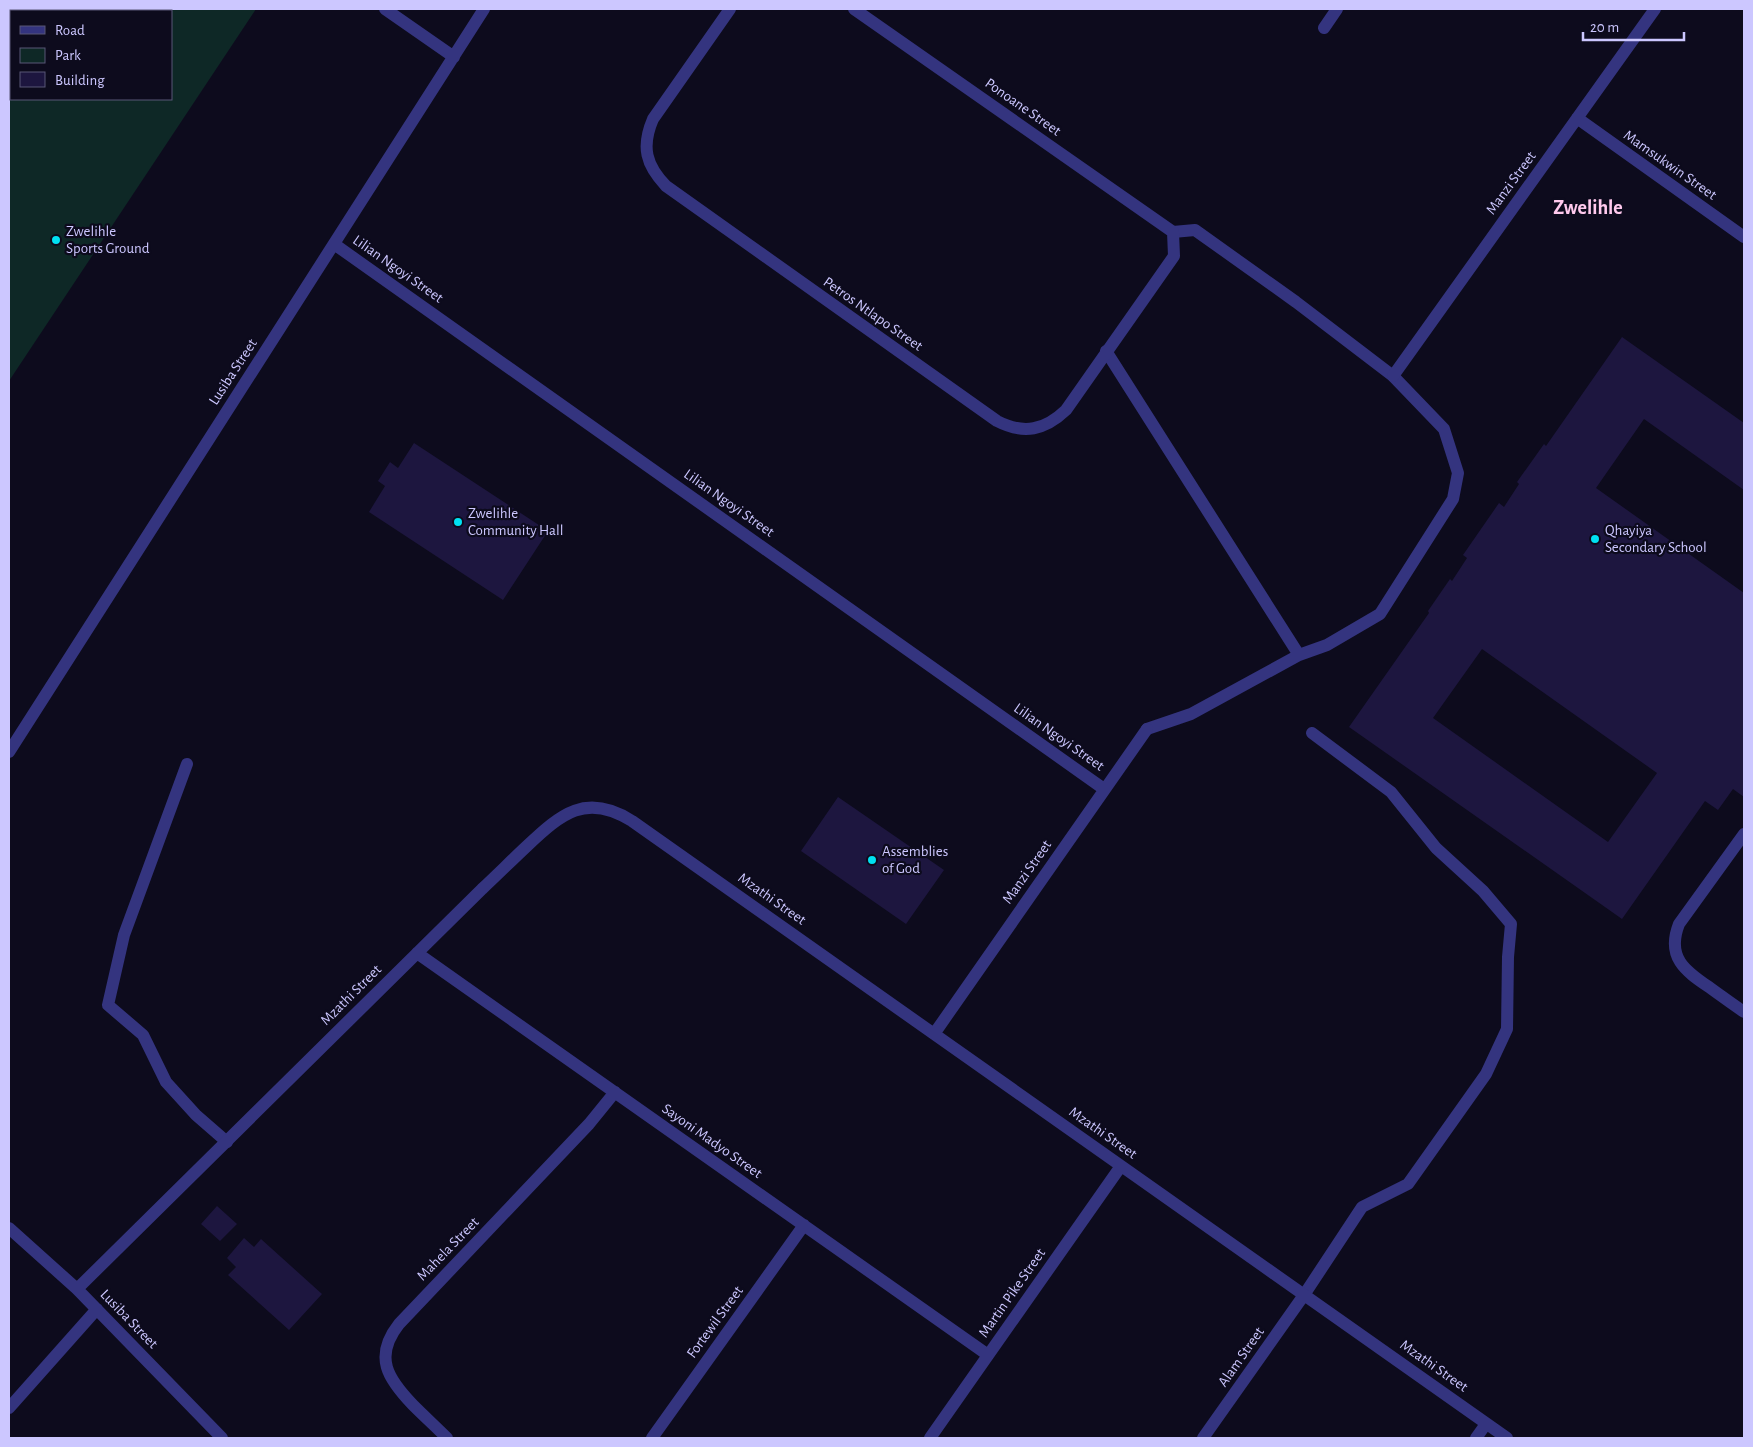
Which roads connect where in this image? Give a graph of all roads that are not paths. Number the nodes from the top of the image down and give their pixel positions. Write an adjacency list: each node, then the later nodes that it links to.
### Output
1 (385, 9): 8 (street)
2 (484, 9): 8 (street, Lusiba Street)
3 (730, 9): 13 (street, Petros Ntlapo Street)
4 (854, 9): 10 (street, Ponoane Street)
5 (1337, 9): 7 (street)
6 (1654, 9): 9 (street, Manzi Street)
7 (1324, 28)
8 (454, 57): 12 (street, Lusiba Street)
9 (1577, 118): 11 (street, Mamsukwin Street); 14 (street, Manzi Street)
10 (1173, 232): 13 (street, Petros Ntlapo Street); 14 (street)
11 (1744, 238)
12 (334, 244): 17 (street, Lusiba Street); 19 (street, Lilian Ngoyi Street)
13 (1106, 351): 15 (street)
14 (1393, 376): 15 (street)
15 (1298, 655): 19 (street, Manzi Street)
16 (1312, 733): 30 (street, Alam Street)
17 (9, 752)
18 (187, 764): 25 (street)
19 (1104, 789): 23 (street, Manzi Street)
20 (1744, 834): 22 (street)
21 (417, 953): 23 (street, Mzathi Street); 24 (street, Sayoni Madyo Street); 25 (street, Mzathi Street)
22 (1744, 1012)
23 (934, 1034): 26 (street, Mzathi Street)
24 (615, 1092): 27 (street, Sayoni Madyo Street); 36 (street, Mahela Street)
25 (226, 1142): 29 (street, Mzathi Street)
26 (1121, 1166): 30 (street, Mzathi Street); 32 (street, Martin Pike Street)
27 (804, 1226): 32 (street, Sayoni Madyo Street); 37 (street, Fortewil Street)
28 (9, 1228): 29 (street, Lusiba Street)
29 (77, 1289): 31 (street, Lusiba Street)
30 (1304, 1295): 34 (street, Mzathi Street); 39 (street, Alam Street)
31 (97, 1309): 33 (street); 35 (street, Lusiba Street)
32 (988, 1355): 38 (street, Martin Pike Street)
33 (9, 1408)
34 (1486, 1424): 40 (street); 41 (street, Mzathi Street)
35 (222, 1438)
36 (447, 1438)
37 (652, 1438)
38 (930, 1438)
39 (1204, 1438)
40 (1476, 1438)
41 (1507, 1438)

